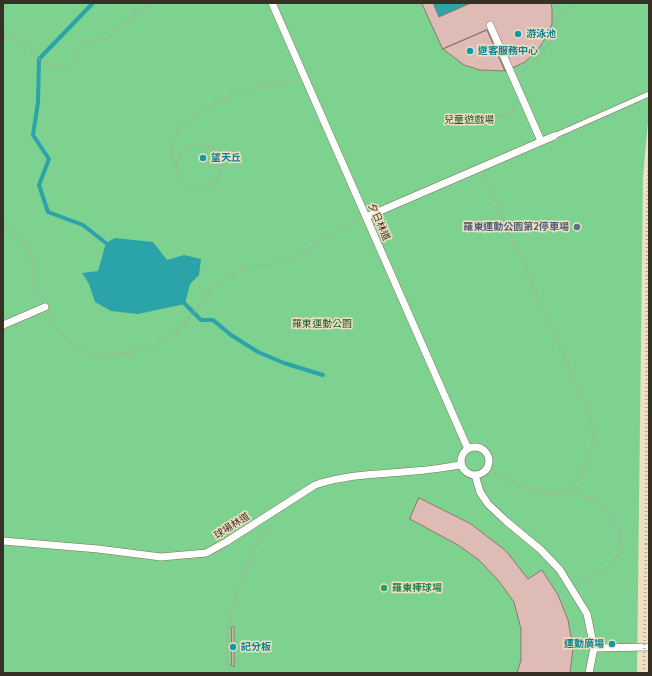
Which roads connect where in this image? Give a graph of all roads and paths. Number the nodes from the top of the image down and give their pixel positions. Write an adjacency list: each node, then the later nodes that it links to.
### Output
1 (156, 3): 6 (path)
2 (272, 3): 9 (street, 夕日林道)
3 (578, 3): 8 (path)
4 (490, 25): 8 (street)
5 (3, 27): 6 (path)
6 (4, 36): 7 (path)
7 (3, 45)
8 (513, 77): 11 (street)
9 (306, 80): 16 (path); 18 (street, 夕日林道)
10 (649, 94): 13 (lane)
11 (523, 100): 12 (path); 14 (street)
12 (498, 117)
13 (554, 136): 14 (street)
14 (541, 141): 17 (street)
15 (649, 159): 34 (path, bridge)
16 (177, 165): 16 (path)
17 (480, 168): 18 (street); 26 (path)
18 (366, 217): 20 (path); 22 (street, 夕日林道)
19 (3, 218): 20 (path)
20 (45, 307): 21 (street)
21 (3, 325)
22 (468, 449): 23 (street); 24 (street)
23 (461, 465): 25 (street); 28 (street, 球場林道)
24 (487, 469): 25 (street); 26 (path)
25 (475, 476): 29 (street)
26 (570, 490): 29 (path)
27 (267, 527): 32 (path)
28 (3, 541)
29 (570, 586): 31 (street)
30 (649, 647): 31 (street)
31 (594, 648): 33 (street)
32 (230, 673)
33 (589, 673)
34 (644, 673)

